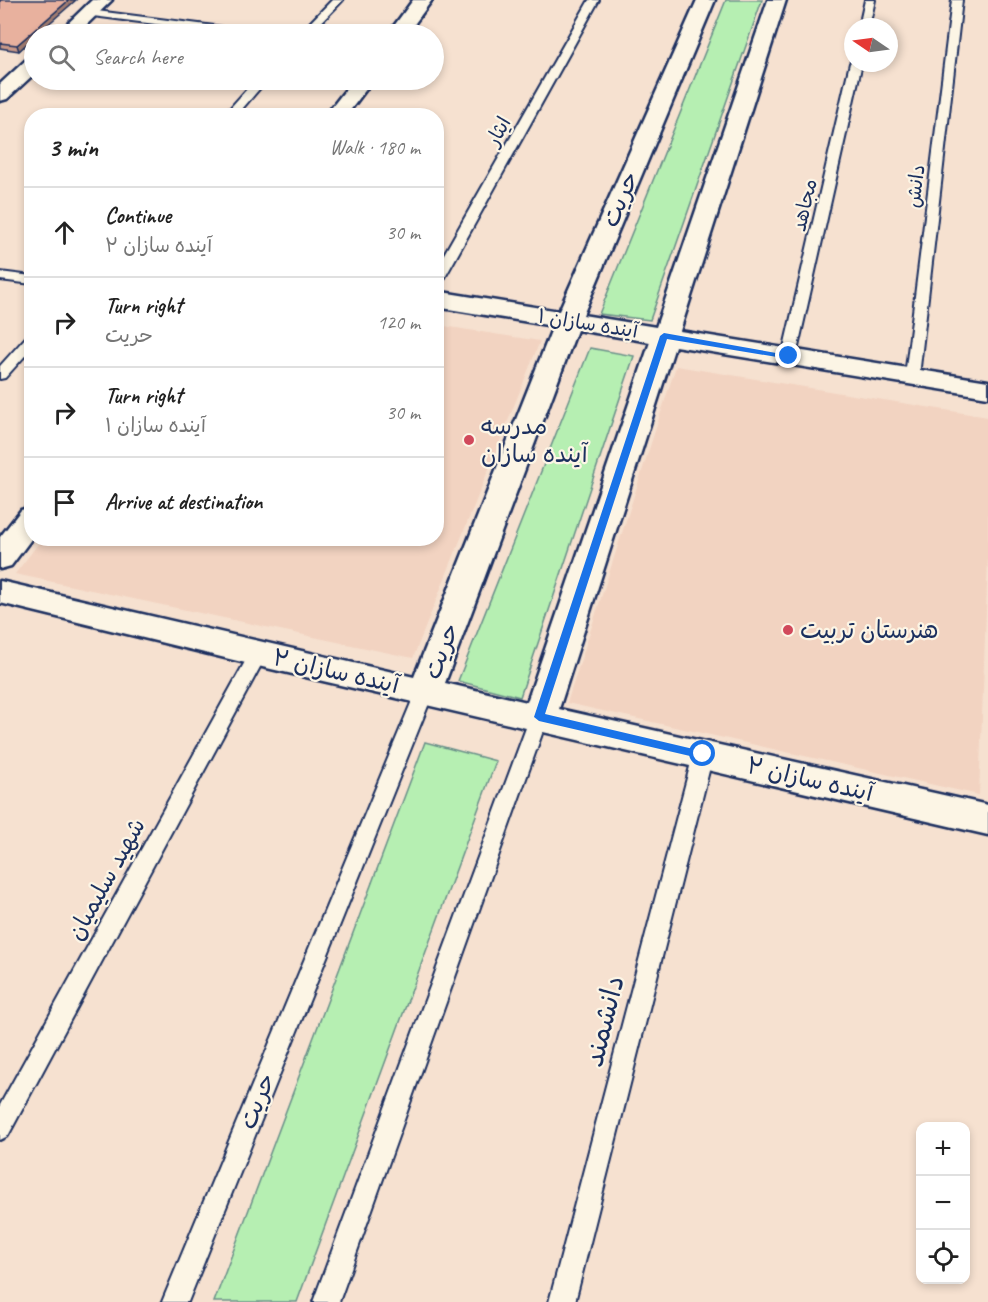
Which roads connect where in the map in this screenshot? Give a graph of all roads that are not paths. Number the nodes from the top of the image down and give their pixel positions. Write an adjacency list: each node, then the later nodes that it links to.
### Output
1 (338, 0): 12 (lane)
2 (423, 0): 13 (street)
3 (594, 0): 21 (lane, ایثار)
4 (706, 0): 25 (street, حریت)
5 (777, 0): 26 (street)
6 (870, 0): 9 (lane)
7 (957, 0): 30 (lane, دانش)
8 (96, 6): 10 (street); 11 (lane)
9 (866, 18)
10 (77, 24)
11 (198, 24)
12 (314, 24)
13 (405, 24)
14 (24, 72): 18 (street)
15 (854, 72): 28 (lane, مجاهد)
16 (252, 90): 19 (lane)
17 (355, 90): 20 (street)
18 (0, 95)
19 (236, 108)
20 (341, 108)
21 (444, 267)
22 (0, 276): 23 (lane)
23 (24, 279)
24 (444, 300): 25 (street, آینده سازان ۱)
25 (568, 320): 26 (street, آینده سازان ۱); 36 (street, حریت)
26 (664, 336): 28 (street, آینده سازان ۱); 37 (street)
27 (24, 347): 29 (lane)
28 (789, 356): 30 (street, آینده سازان ۱)
29 (2, 369)
30 (912, 376): 31 (street, آینده سازان ۱)
31 (988, 389)
32 (24, 527): 33 (street)
33 (0, 558)
34 (0, 592): 35 (street, آینده سازان ۲)
35 (258, 654): 36 (street, آینده سازان ۲); 40 (lane, شهید سلیمیان)
36 (425, 691): 37 (street, آینده سازان ۲); 41 (lane, حریت)
37 (539, 717): 38 (street, آینده سازان ۲); 42 (lane)
38 (703, 754): 39 (street, آینده سازان ۲); 43 (lane, دانشمند)
39 (988, 820)
40 (0, 1128)
41 (175, 1302)
42 (326, 1302)
43 (562, 1302)

